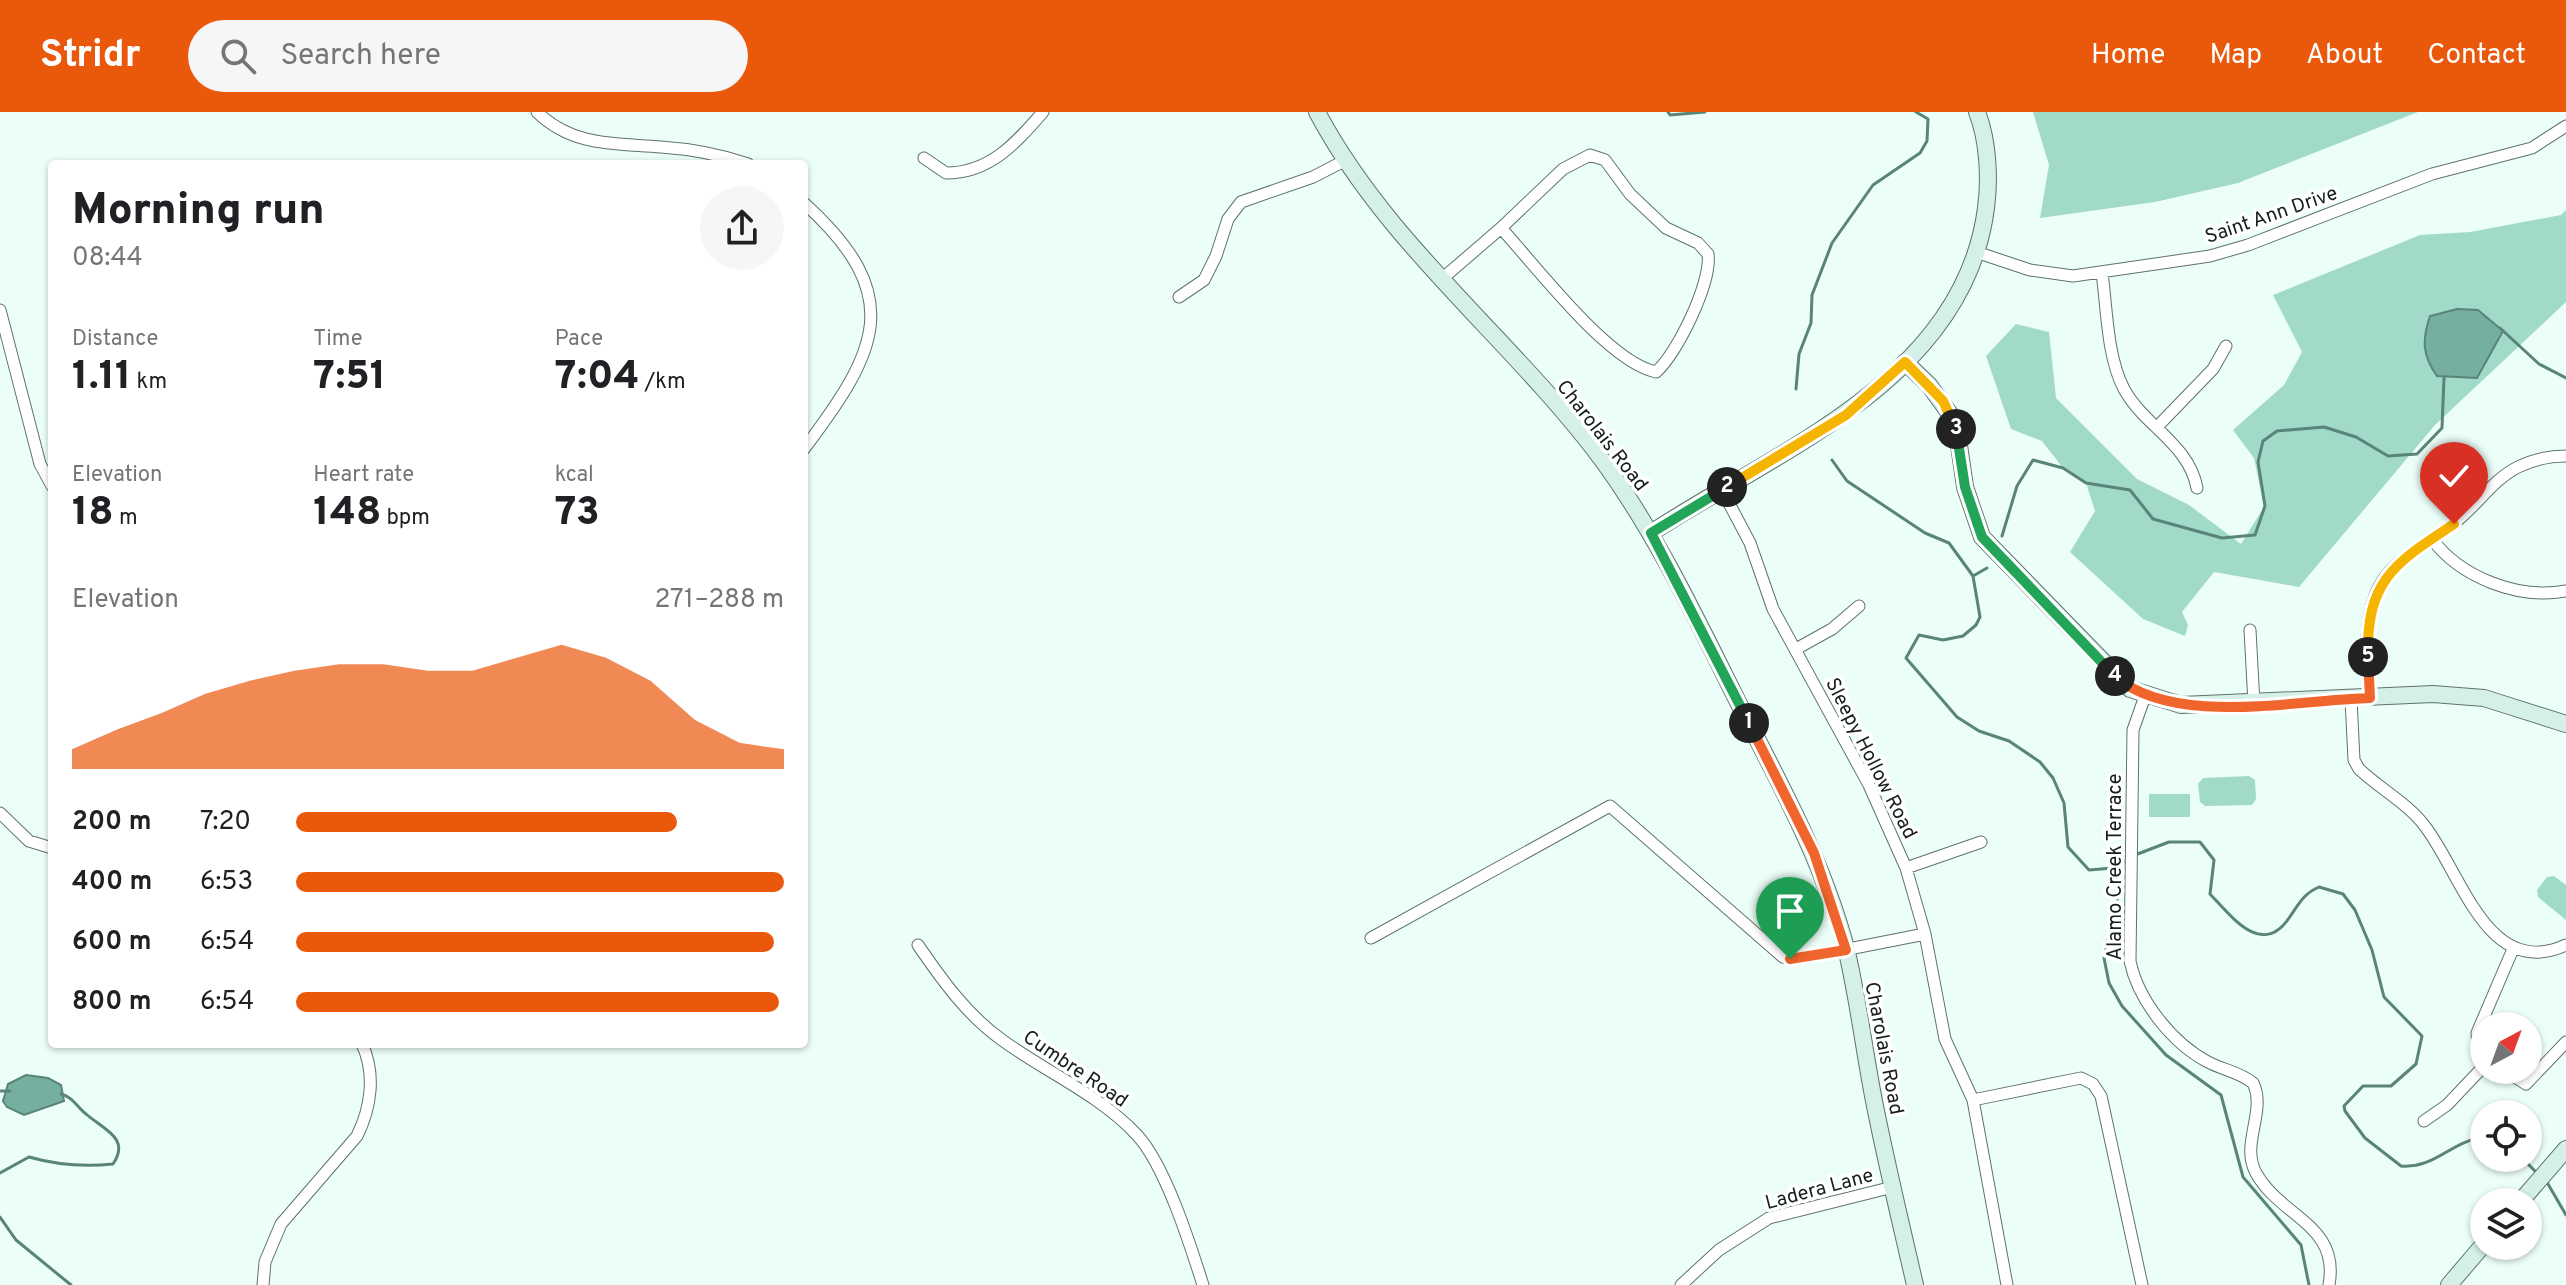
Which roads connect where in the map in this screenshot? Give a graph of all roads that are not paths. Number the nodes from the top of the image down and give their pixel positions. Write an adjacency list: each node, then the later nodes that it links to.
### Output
1 (537, 112): 7 (street)
2 (1043, 112): 6 (street)
3 (1317, 112): 8 (street, Charolais Road)
4 (1977, 112): 11 (street)
5 (2566, 126): 12 (street, Saint Ann Drive)
6 (924, 158)
7 (736, 160)
8 (1346, 160): 13 (street, Charolais Road); 14 (street)
9 (808, 207): 19 (street)
10 (1501, 228): 10 (street); 13 (street)
11 (1976, 252): 12 (street, Saint Ann Drive); 17 (street)
12 (2102, 273): 18 (street)
13 (1443, 278): 24 (street, Charolais Road)
14 (1179, 297)
15 (0, 310): 21 (street)
16 (2226, 346): 18 (street)
17 (1905, 362): 23 (street); 30 (street)
18 (2157, 427): 22 (street)
19 (808, 443)
20 (2566, 456): 25 (street)
21 (48, 479)
22 (2197, 488)
23 (1722, 490): 24 (street); 29 (street, Sleepy Hollow Road)
24 (1651, 533): 44 (street, Charolais Road)
25 (2432, 539): 26 (street); 31 (street)
26 (2566, 591)
27 (1859, 606): 29 (street)
28 (2250, 630): 33 (street)
29 (1796, 649): 38 (street, Sleepy Hollow Road)
30 (2145, 696): 33 (street); 62 (street, Alamo Creek Terrace)
31 (2370, 698): 32 (street); 34 (street)
32 (2351, 699): 33 (street); 43 (street)
33 (2254, 704)
34 (2566, 724)
35 (0, 813): 37 (street)
36 (1981, 842): 38 (street)
37 (48, 847)
38 (1906, 868): 39 (street, Sleepy Hollow Road)
39 (1925, 934): 44 (street); 50 (street, Sleepy Hollow Road)
40 (1371, 938): 44 (street)
41 (918, 945): 57 (street, Cumbre Road)
42 (2566, 945): 43 (street)
43 (2513, 949): 45 (street)
44 (1846, 950): 53 (street, Charolais Road)
45 (2486, 1012)
46 (2566, 1042): 48 (street)
47 (363, 1048): 56 (street)
48 (2542, 1067)
49 (2470, 1081): 51 (street)
50 (1973, 1100): 60 (street, Sleepy Hollow Road); 61 (street)
51 (2424, 1121)
52 (2566, 1149): 54 (street)
53 (1893, 1187): 58 (street, Ladera Lane); 59 (street, Charolais Road)
54 (2532, 1188)
55 (2470, 1260): 63 (street)
56 (263, 1285)
57 (1203, 1285)
58 (1681, 1285)
59 (1915, 1285)
60 (2007, 1285)
61 (2142, 1285)
62 (2329, 1285)
63 (2449, 1285)

